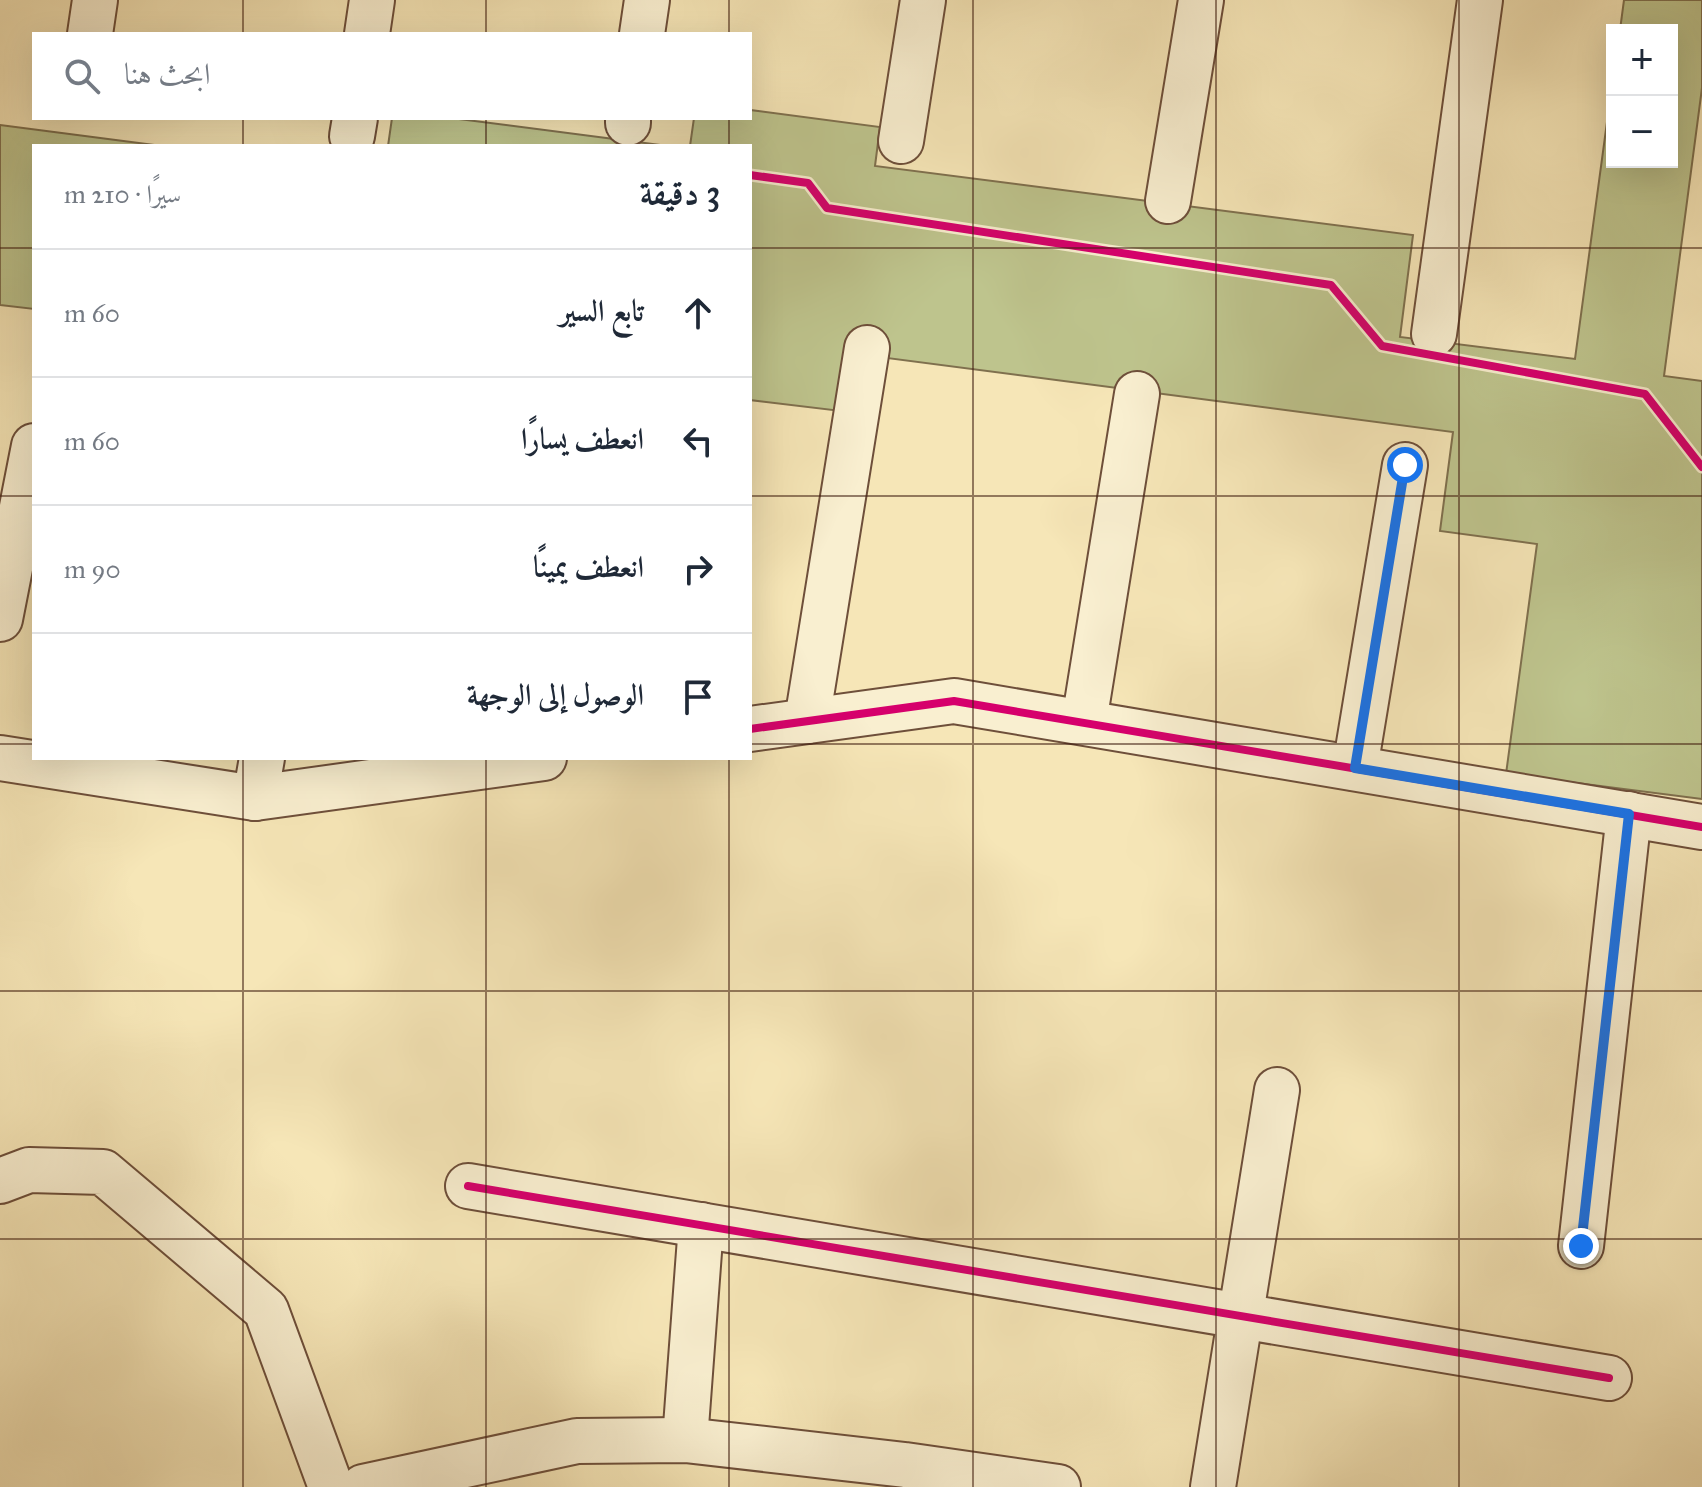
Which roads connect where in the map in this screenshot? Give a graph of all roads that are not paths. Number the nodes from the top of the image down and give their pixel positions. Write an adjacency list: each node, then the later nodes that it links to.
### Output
1 (95, 0): 7 (street)
2 (372, 0): 8 (street)
3 (647, 0): 9 (street)
4 (923, 0): 10 (street)
5 (1201, 0): 11 (street)
6 (1480, 0): 12 (street)
7 (90, 32)
8 (367, 32)
9 (642, 32)
10 (901, 141)
11 (1168, 201)
12 (1434, 334)
13 (867, 348): 18 (street)
14 (1137, 394): 19 (street)
15 (32, 456): 17 (street)
16 (1405, 465): 23 (street)
17 (0, 619)
18 (807, 721): 19 (street); 20 (street)
19 (1084, 722): 23 (street)
20 (752, 729)
21 (0, 758): 24 (street)
22 (517, 760): 24 (street)
23 (1355, 768): 25 (street)
24 (259, 778)
25 (1629, 814): 26 (street); 31 (street)
26 (1702, 827)
27 (1277, 1090): 32 (street)
28 (0, 1181): 35 (street)
29 (468, 1186): 30 (street)
30 (701, 1225): 32 (street); 34 (street)
31 (1581, 1246)
32 (1239, 1316): 33 (street); 38 (street)
33 (1609, 1378)
34 (685, 1440): 36 (street); 37 (street)
35 (331, 1487)
36 (363, 1487)
37 (1058, 1487)
38 (1213, 1487)

